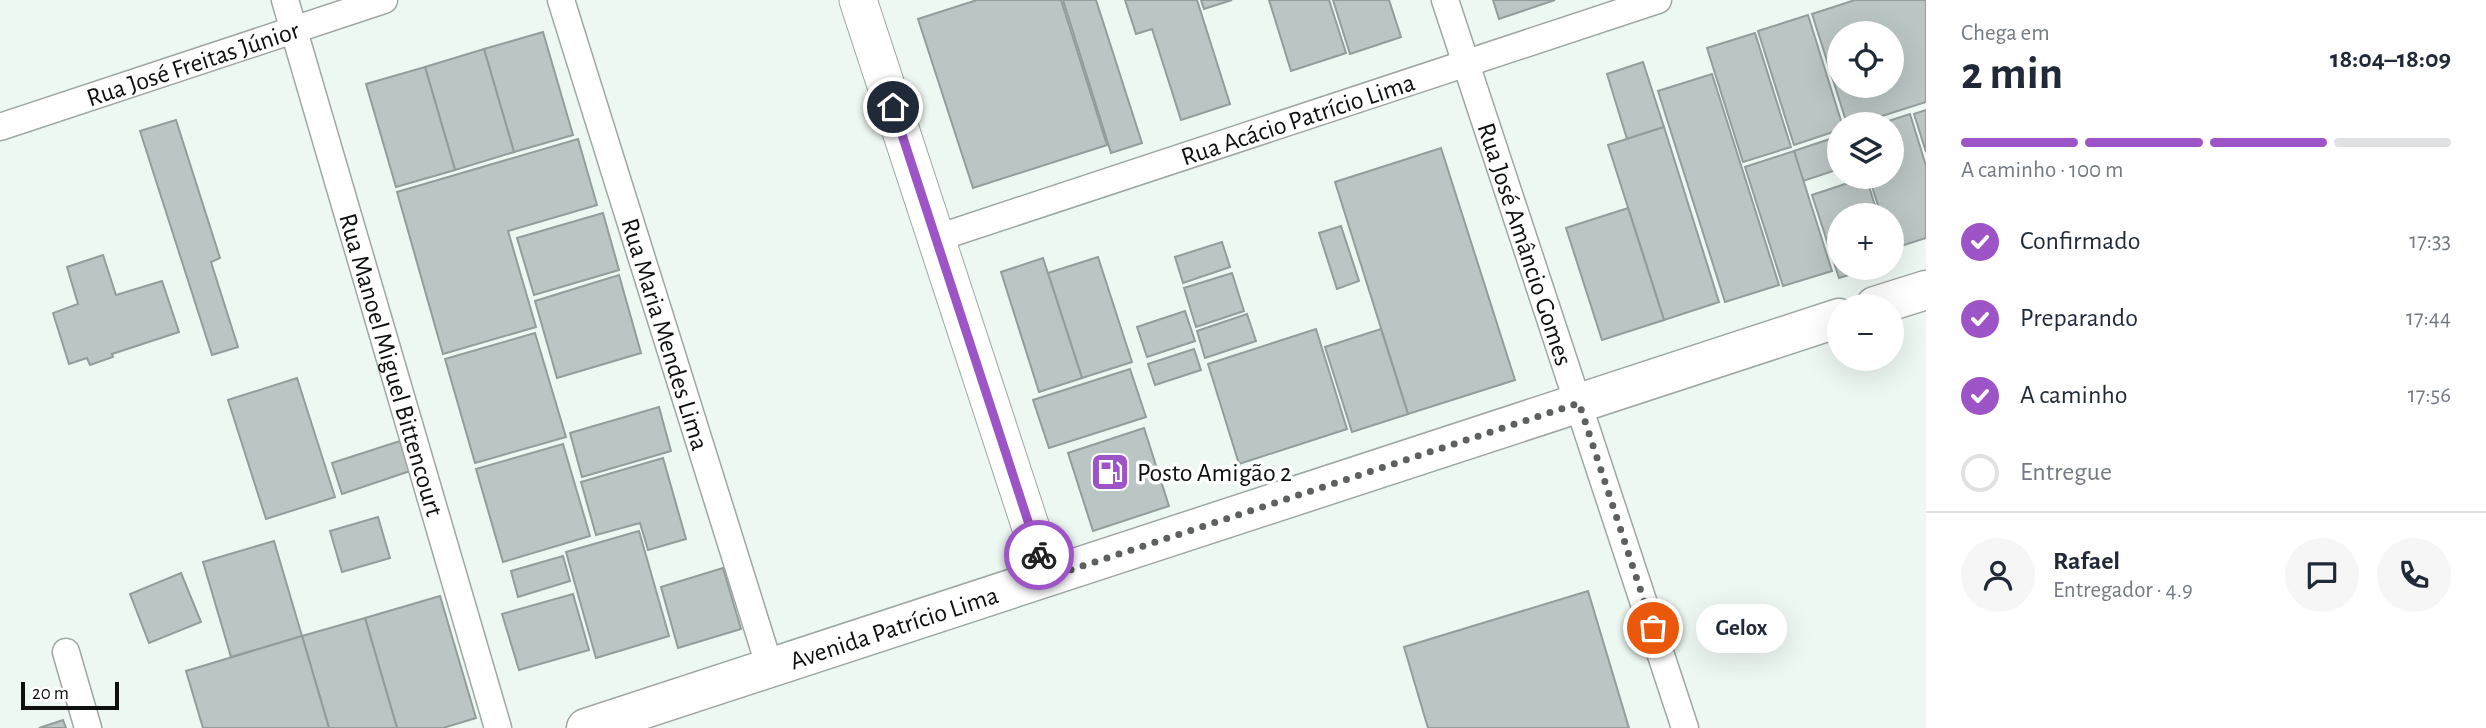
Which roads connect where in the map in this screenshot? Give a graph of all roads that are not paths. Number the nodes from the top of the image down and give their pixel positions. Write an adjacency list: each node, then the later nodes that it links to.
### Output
1 (285, 0): 7 (street, Rua Manoel Miguel Bittencourt)
2 (384, 0): 7 (street, Rua José Freitas Júnior)
3 (561, 0): 17 (street, Rua Maria Mendes Lima)
4 (858, 0): 10 (street)
5 (1446, 0): 8 (street, Rua José Amâncio Gomes)
6 (1658, 0): 8 (street, Rua Acácio Patrício Lima)
7 (293, 30): 9 (street, Rua José Freitas Júnior); 19 (street, Rua Manoel Miguel Bittencourt)
8 (1466, 63): 10 (street, Rua Acácio Patrício Lima); 14 (street, Rua José Amâncio Gomes)
9 (0, 127)
10 (937, 238): 15 (street)
11 (1926, 290): 12 (main road)
12 (1904, 297)
13 (1827, 322): 14 (main road, Avenida Patrício Lima)
14 (1579, 403): 15 (main road, Avenida Patrício Lima); 21 (street, Rua José Amâncio Gomes)
15 (1046, 578): 17 (main road, Avenida Patrício Lima)
16 (66, 652): 18 (street)
17 (770, 668): 20 (main road, Avenida Patrício Lima)
18 (88, 728)
19 (498, 728)
20 (586, 728)
21 (1685, 728)

